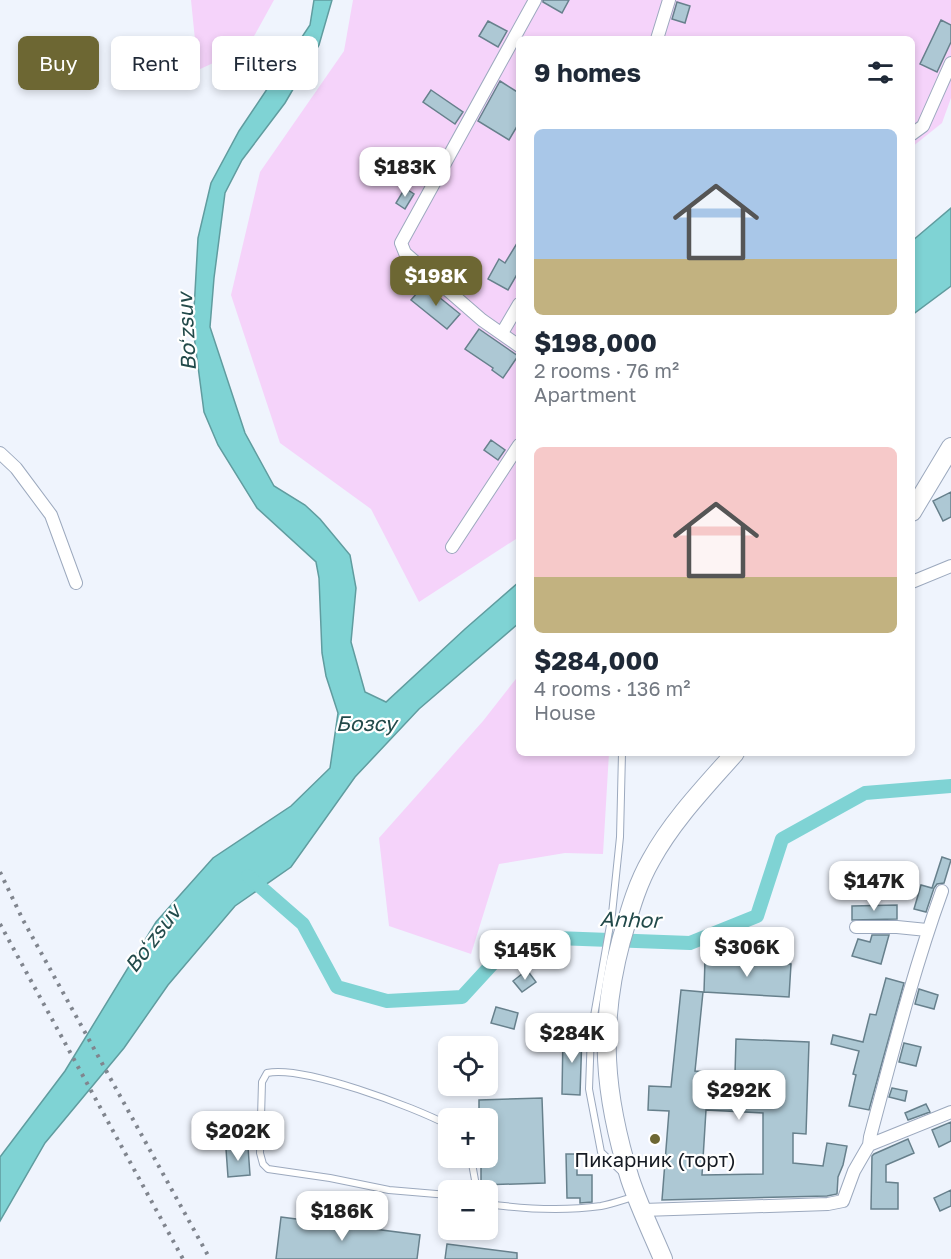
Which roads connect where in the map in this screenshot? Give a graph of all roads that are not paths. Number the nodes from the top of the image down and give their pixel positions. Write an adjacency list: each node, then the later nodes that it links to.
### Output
1 (535, 0): 7 (street)
2 (669, 0): 3 (street)
3 (658, 36)
4 (951, 63): 5 (street)
5 (915, 132)
6 (516, 309): 7 (street)
7 (502, 333): 8 (street)
8 (516, 344)
9 (951, 447): 12 (main road)
10 (516, 450): 13 (street)
11 (0, 453): 16 (street)
12 (915, 507)
13 (452, 547)
14 (951, 566): 15 (street)
15 (915, 581)
16 (76, 583)
17 (622, 756): 20 (lane)
18 (732, 756): 20 (main road)
19 (942, 891): 22 (street)
20 (621, 914): 27 (main road)
21 (856, 927): 22 (street)
22 (927, 930): 25 (street)
23 (951, 1112): 25 (street)
24 (438, 1121): 26 (lane)
25 (869, 1145): 27 (street)
26 (438, 1194)
27 (637, 1195): 28 (lane); 29 (main road)
28 (498, 1206)
29 (663, 1259)

